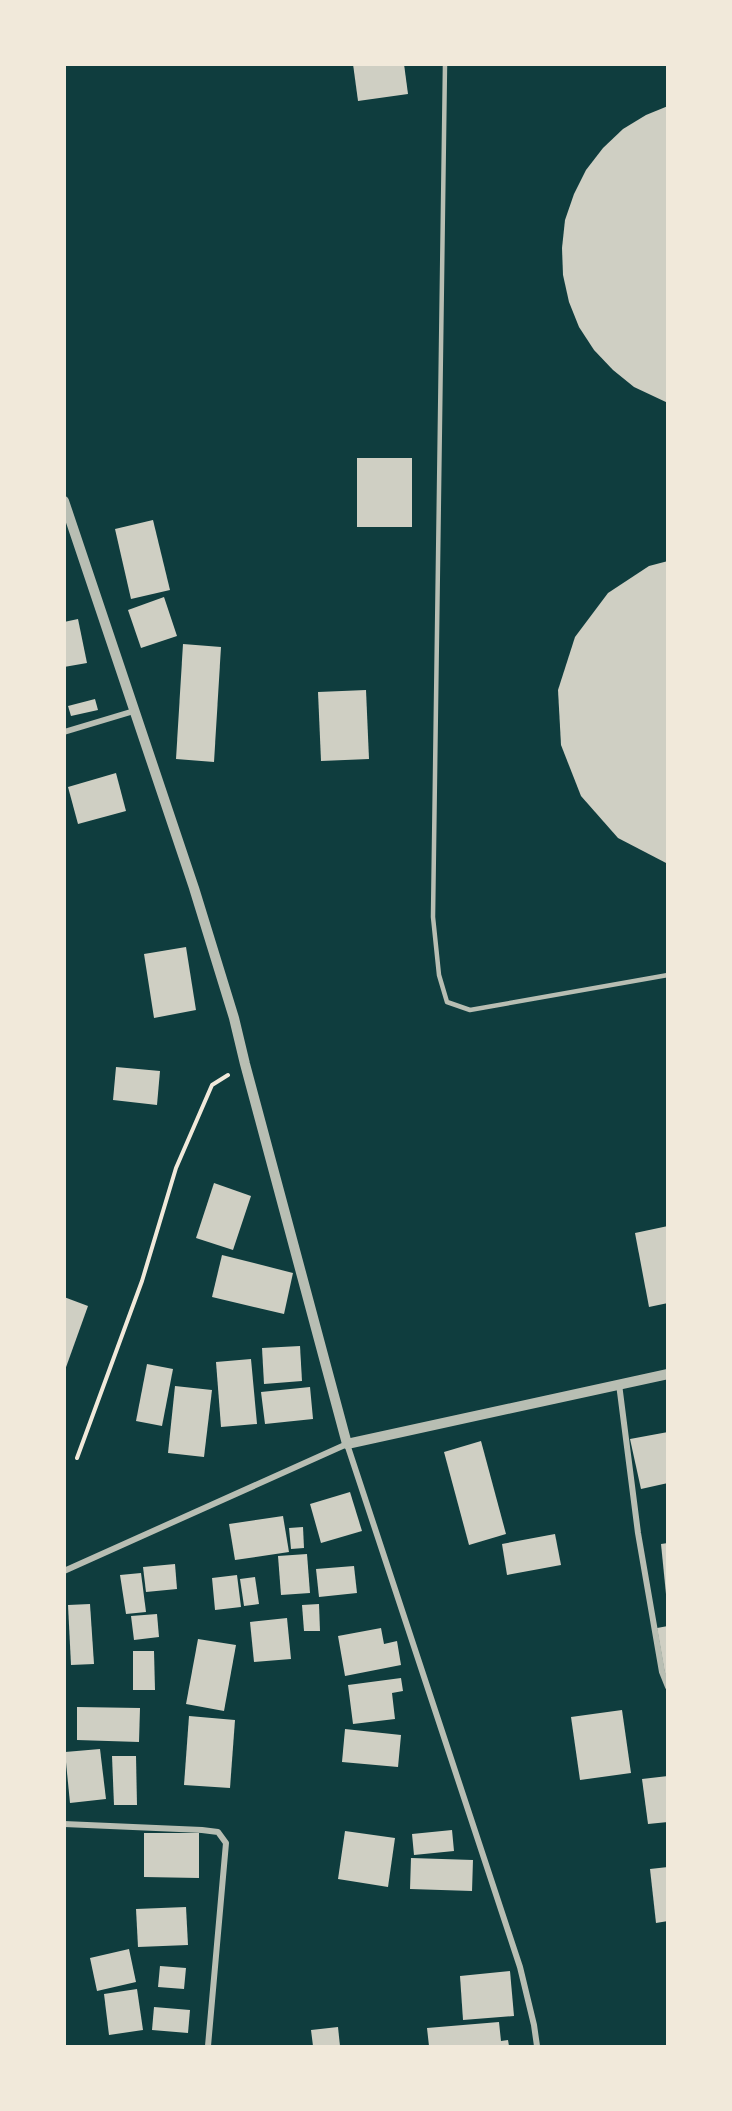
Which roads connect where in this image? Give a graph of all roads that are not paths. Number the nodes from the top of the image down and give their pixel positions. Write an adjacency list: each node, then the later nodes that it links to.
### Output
1 (445, 64): 5 (lane)
2 (64, 501): 3 (street)
3 (134, 711): 4 (street); 8 (street)
4 (64, 732)
5 (668, 975)
6 (668, 1374): 7 (street)
7 (619, 1384): 8 (street); 10 (street)
8 (347, 1444): 9 (street); 13 (street)
9 (64, 1571)
10 (668, 1687)
11 (64, 1824): 12 (street)
12 (208, 2046)
13 (537, 2046)

